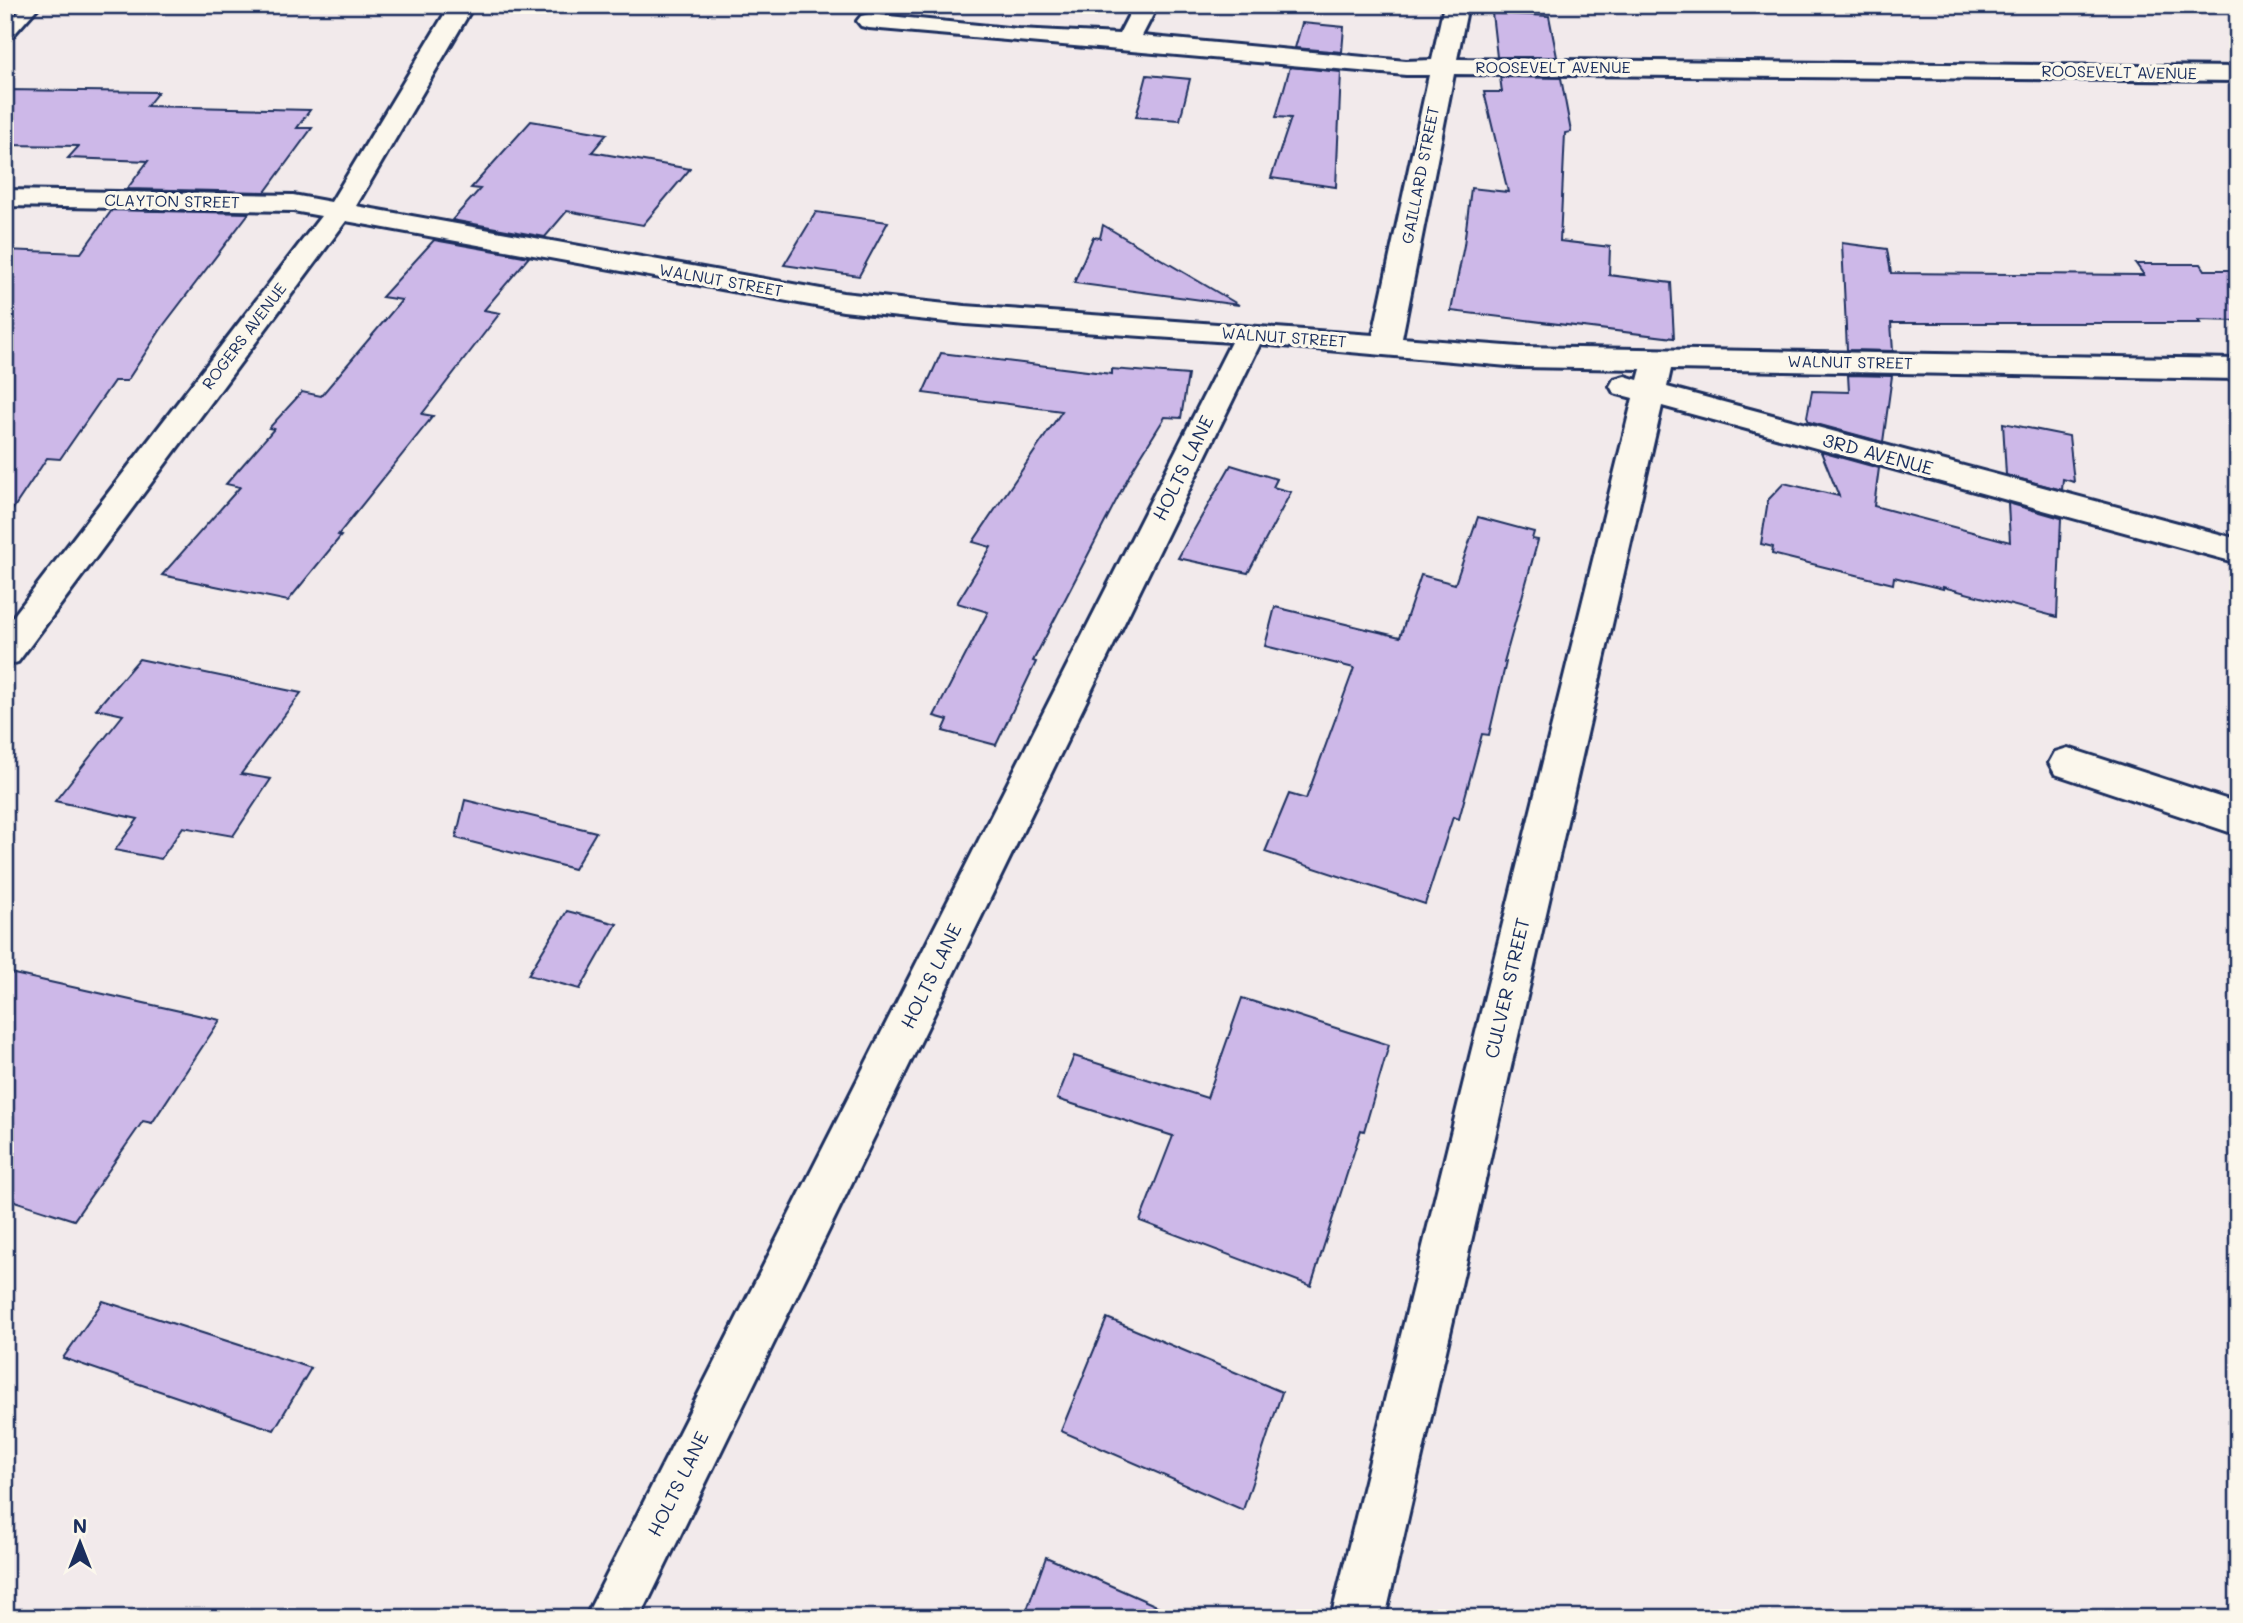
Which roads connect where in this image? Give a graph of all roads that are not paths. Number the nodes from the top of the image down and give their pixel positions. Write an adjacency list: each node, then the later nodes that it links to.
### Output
1 (33, 5): 6 (lane)
2 (462, 5): 11 (street, ROGERS AVENUE)
3 (1146, 5): 7 (street)
4 (1456, 5): 8 (street, GAILLARD STREET)
5 (869, 21): 7 (street, ROOSEVELT AVENUE)
6 (5, 36)
7 (1127, 42): 8 (street, ROOSEVELT AVENUE)
8 (1442, 67): 9 (street, ROOSEVELT AVENUE); 13 (street, GAILLARD STREET)
9 (2238, 74)
10 (5, 198): 11 (street, CLAYTON STREET)
11 (339, 211): 12 (street, WALNUT STREET); 18 (street, ROGERS AVENUE)
12 (1250, 334): 13 (street, WALNUT STREET); 21 (street, HOLTS LANE)
13 (1386, 344): 14 (street, WALNUT STREET)
14 (1519, 357): 16 (street, 3RD AVENUE)
15 (2238, 369): 16 (street, WALNUT STREET)
16 (1653, 376): 17 (street, 3RD AVENUE); 22 (street, CULVER STREET)
17 (2238, 551)
18 (5, 653)
19 (2068, 764): 20 (street)
20 (2238, 820)
21 (612, 1618)
22 (1358, 1618)

